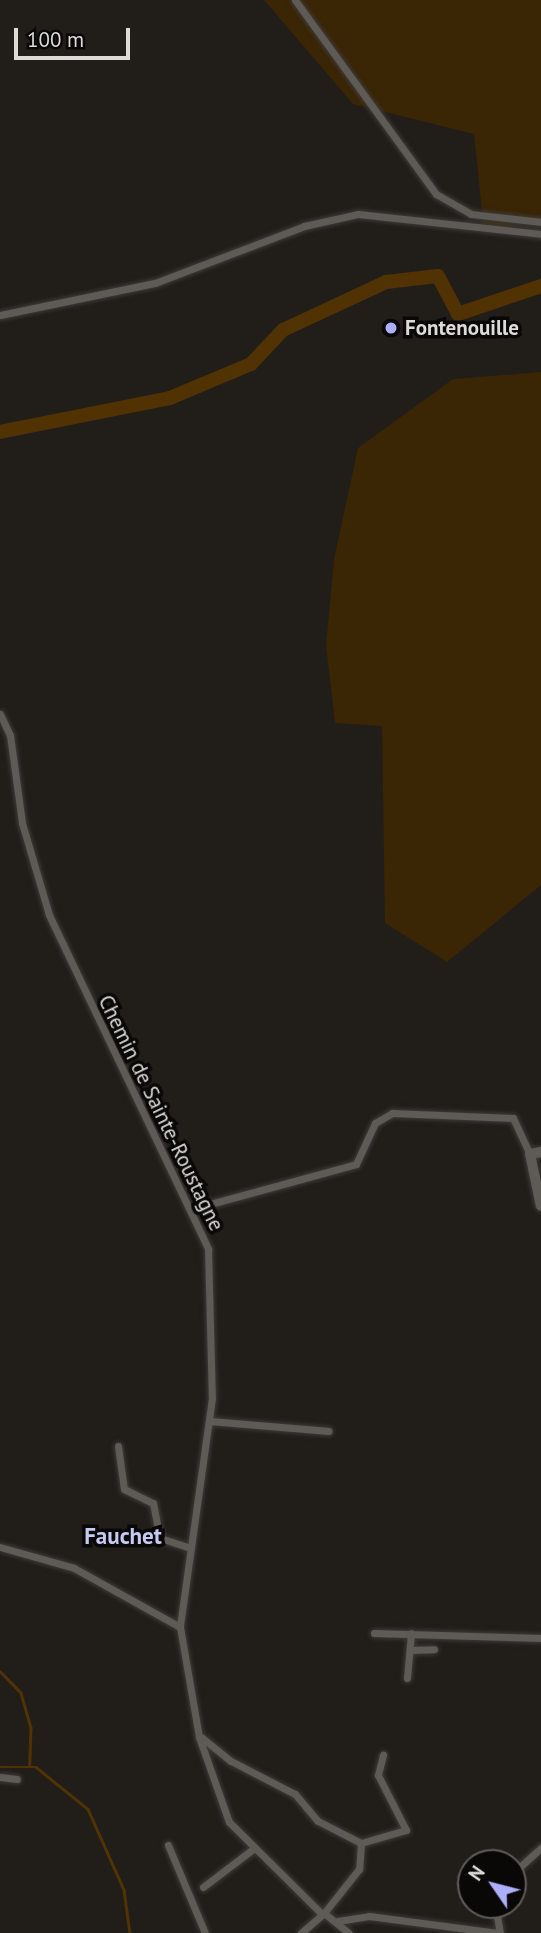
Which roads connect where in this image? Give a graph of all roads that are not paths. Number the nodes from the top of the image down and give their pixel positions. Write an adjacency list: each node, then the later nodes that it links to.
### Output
1 (295, 0): 2 (street)
2 (541, 222)
3 (541, 234): 4 (street)
4 (0, 315)
5 (0, 714): 8 (street, Chemin de Sainte-Roustagne)
6 (536, 1153): 7 (street); 8 (street)
7 (541, 1206)
8 (192, 1209): 9 (street, Chemin de Sainte-Roustagne)
9 (210, 1422): 10 (street); 13 (street, Chemin de Sainte-Roustagne)
10 (329, 1430)
11 (118, 1446): 13 (street)
12 (0, 1546): 14 (street)
13 (188, 1547): 14 (street, Chemin de Sainte-Roustagne)
14 (180, 1627): 21 (street, Chemin de Sainte-Roustagne)
15 (374, 1633): 16 (street)
16 (411, 1633): 17 (street); 19 (street)
17 (541, 1639)
18 (434, 1649): 19 (street)
19 (410, 1650): 20 (street)
20 (407, 1678)
21 (200, 1737): 25 (street); 28 (street, Chemin de Sainte-Roustagne)
22 (383, 1755): 25 (street)
23 (0, 1777): 24 (street)
24 (17, 1779)
25 (361, 1843): 31 (street)
26 (168, 1845): 33 (street)
27 (541, 1848): 29 (street)
28 (253, 1849): 30 (street); 31 (street, Chemin de Sainte-Roustagne)
29 (527, 1860)
30 (203, 1887)
31 (323, 1913): 32 (street, Chemin de Sainte-Roustagne); 34 (street)
32 (338, 1921): 35 (street, Chemin de Sainte-Roustagne); 36 (street)
33 (205, 1933)
34 (302, 1933)
35 (349, 1933)
36 (499, 1933)

